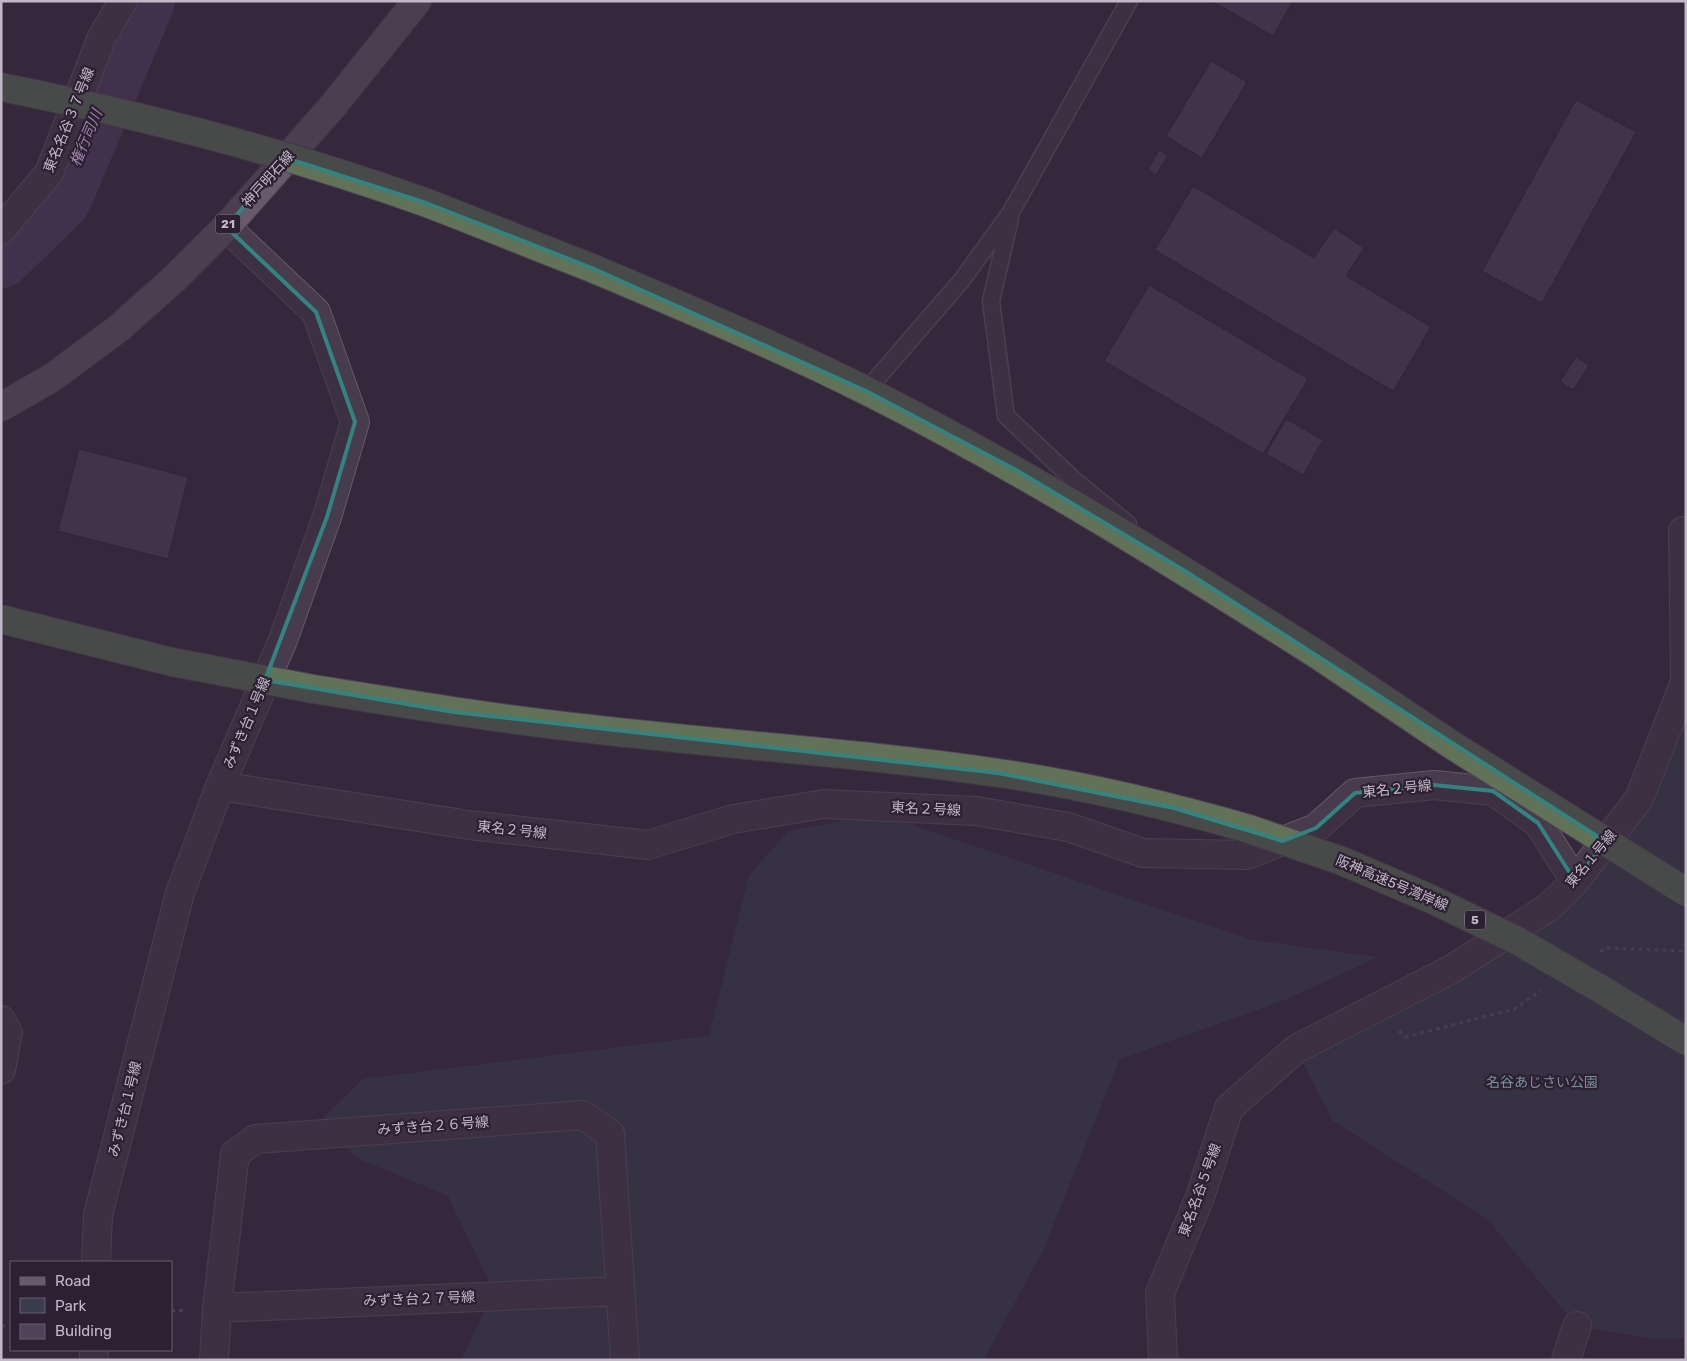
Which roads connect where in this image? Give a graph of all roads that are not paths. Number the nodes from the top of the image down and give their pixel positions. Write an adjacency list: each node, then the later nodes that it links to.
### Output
1 (124, 1): 7 (street, 東名名谷３７号線)
2 (417, 1): 6 (main road, 神戸明石線 / 21)
3 (1130, 1): 5 (lane)
4 (1, 87): 8 (highway, bridge)
5 (1011, 212): 8 (lane); 11 (lane)
6 (226, 226): 9 (main road, 神戸明石線 / 21); 13 (street, みずき台１号線)
7 (1, 230)
8 (866, 391): 11 (highway)
9 (1, 407)
10 (1683, 531): 14 (street, 東名１号線)
11 (1185, 571): 15 (highway, bridge)
12 (1, 619): 17 (highway, 阪神高速5号湾岸線 / 5, bridge)
13 (220, 786): 14 (street, 東名２号線); 20 (street, みずき台１号線)
14 (1575, 881): 18 (street, 東名１号線)
15 (1686, 892)
16 (1, 1020): 19 (street)
17 (1686, 1041)
18 (1296, 1049): 26 (street, 東名名谷５号線)
19 (1, 1070)
20 (96, 1261)
21 (620, 1291): 22 (street, みずき台２７号線); 22 (street, みずき台２６号線); 25 (street, みずき台２６号線)
22 (217, 1308): 24 (street, みずき台２６号線)
23 (1576, 1326): 27 (street)
24 (214, 1360)
25 (625, 1360)
26 (1163, 1360)
27 (1566, 1360)

